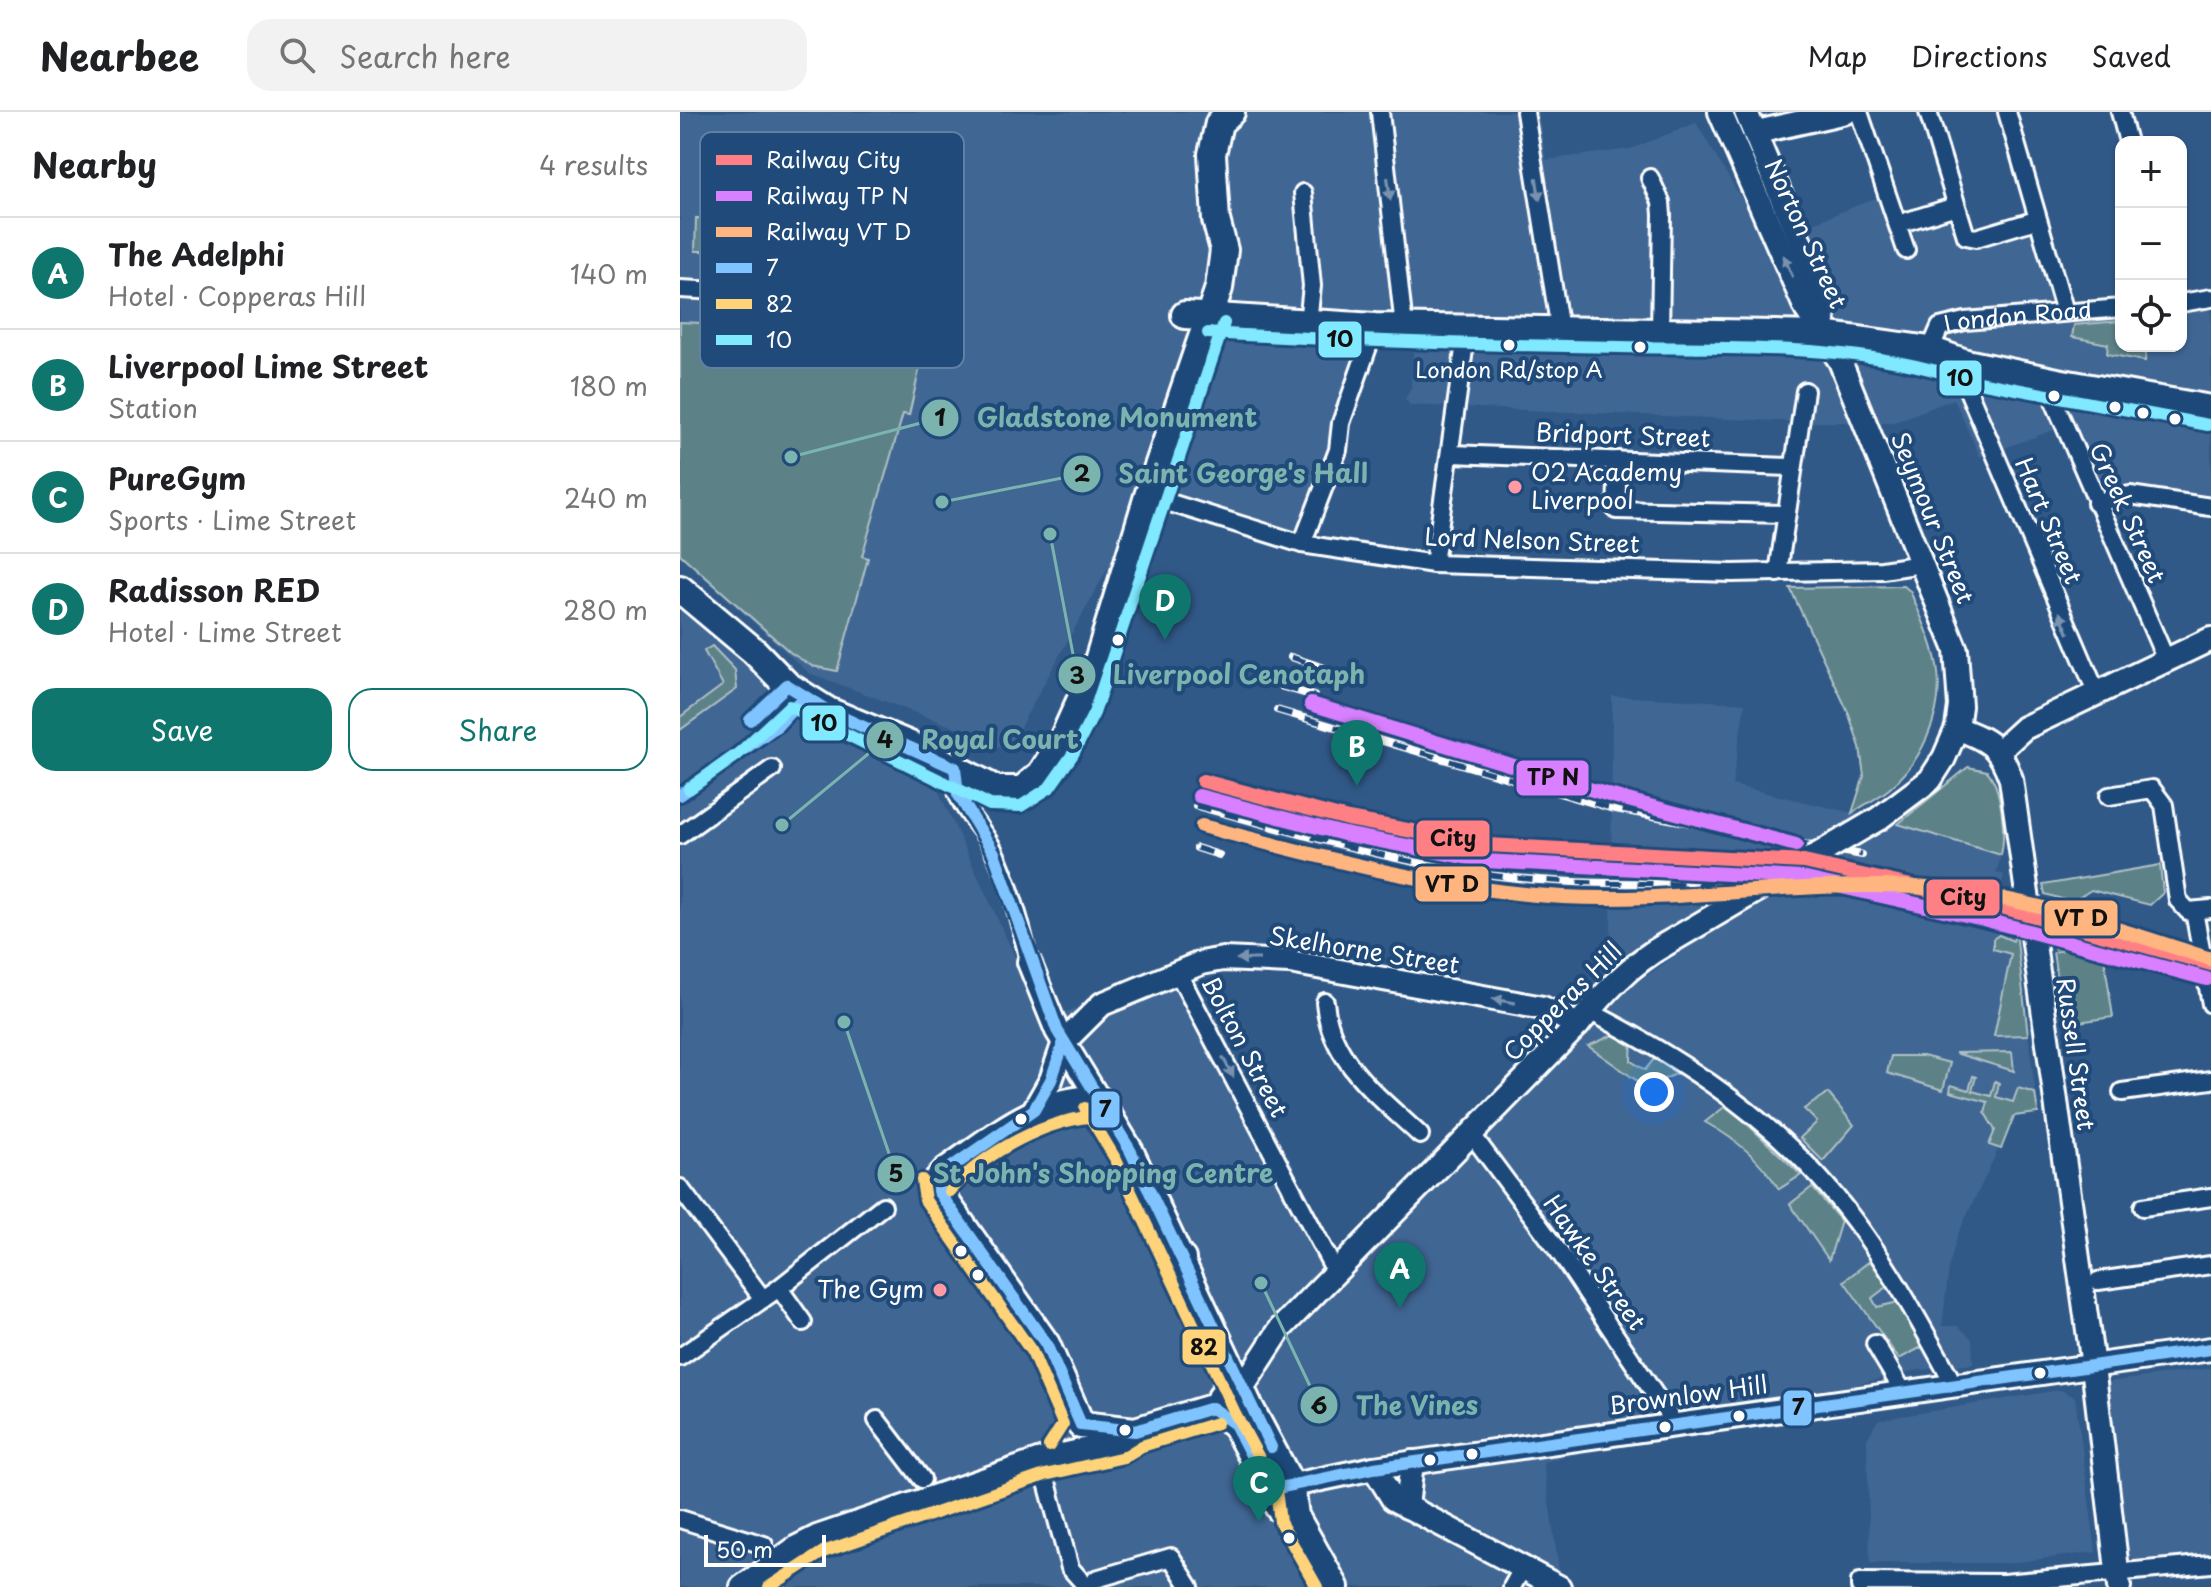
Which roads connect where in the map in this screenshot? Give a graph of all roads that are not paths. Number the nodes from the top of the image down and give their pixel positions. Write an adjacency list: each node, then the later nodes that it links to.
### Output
1 (1231, 112): 25 (main road)
2 (1380, 112): 28 (street, one-way to 28)
3 (1525, 112): 30 (street, one-way to 30)
4 (1720, 112): 32 (street, Norton Street, one-way to 4)
5 (1746, 112): 12 (street, Norton Street)
6 (1846, 112): 12 (street)
7 (1859, 112): 17 (street)
8 (1928, 112): 15 (street)
9 (2007, 112): 16 (street)
10 (2120, 112): 11 (street)
11 (2126, 136)
12 (1757, 137): 32 (street, Norton Street)
13 (1650, 178): 31 (street)
14 (1303, 193): 26 (street)
15 (1956, 206): 16 (street); 17 (street)
16 (2037, 223): 24 (street)
17 (1898, 224): 18 (street)
18 (1906, 250)
19 (680, 289): 20 (street)
20 (700, 290)
21 (2211, 298): 22 (street)
22 (2187, 302)
23 (2115, 308): 24 (street, London Road)
24 (2065, 312): 33 (street, London Road)
25 (1197, 316): 26 (main road, London Road); 41 (main road)
26 (1308, 323): 27 (main road, London Road)
27 (1375, 327): 28 (main road, London Road); 45 (street)
28 (1404, 327): 29 (main road, London Road)
29 (1467, 328): 30 (main road, London Road); 38 (street)
30 (1560, 330): 31 (main road, London Road)
31 (1660, 333): 32 (main road, London Road)
32 (1824, 335): 33 (main road, London Road); 47 (street, Seymour Street)
33 (1930, 350): 34 (main road, London Road)
34 (1966, 363): 35 (main road, London Road); 52 (street, Hart Street, one-way to 34)
35 (2057, 382): 37 (main road, London Road); 42 (street, Greek Street)
36 (1805, 391): 40 (street)
37 (2211, 409)
38 (1452, 454): 39 (street, Bridport Street); 46 (street)
39 (1618, 460): 40 (street, Bridport Street); 44 (street)
40 (1791, 467): 44 (street)
41 (1148, 496): 45 (street, Lord Nelson Street); 55 (main road)
42 (2096, 503): 43 (street); 51 (street, Greek Street)
43 (2211, 507)
44 (1785, 514): 48 (street)
45 (1302, 544): 46 (street, Lord Nelson Street)
46 (1434, 564): 48 (street, Lord Nelson Street)
47 (1922, 564): 48 (street, Lord Nelson Street); 53 (street, Seymour Street)
48 (1778, 573)
49 (680, 589): 55 (main road)
50 (2211, 639): 51 (street)
51 (2166, 660): 52 (street)
52 (2097, 694): 54 (street)
53 (1957, 728): 54 (street); 65 (street, Copperas Hill, bridge)
54 (2000, 750): 87 (street, Russell Street)
55 (955, 768): 61 (street)
56 (772, 769): 58 (street)
57 (2109, 796): 60 (street)
58 (680, 835)
59 (2211, 909): 60 (street)
60 (2194, 911): 64 (street)
61 (1029, 962): 66 (street)
62 (1178, 973): 65 (street, Skelhorne Street, one-way to 62); 66 (street, Skelhorne Street); 79 (street, Bolton Street, one-way to 79)
63 (1325, 1002): 72 (street)
64 (2211, 1004)
65 (1583, 1018): 71 (street, Copperas Hill); 88 (street)
66 (1064, 1042): 69 (street); 70 (street)
67 (2211, 1080): 68 (street)
68 (2122, 1092)
69 (1099, 1100): 70 (main road); 77 (main road)
70 (1034, 1110): 94 (main road)
71 (1470, 1132): 79 (street, Copperas Hill); 93 (street, Hawke Street)
72 (1420, 1135)
73 (680, 1188): 82 (street)
74 (2211, 1197): 76 (street)
75 (883, 1206): 81 (street)
76 (2143, 1207)
77 (1182, 1259): 90 (main road); 91 (main road)
78 (2211, 1265): 80 (street)
79 (1335, 1271): 90 (street, Copperas Hill)
80 (2098, 1281)
81 (779, 1288): 82 (street); 83 (street)
82 (763, 1299): 86 (street)
83 (803, 1322)
84 (1875, 1344): 89 (street)
85 (2211, 1349): 87 (street, Brownlow Hill)
86 (680, 1357)
87 (2093, 1366): 88 (street, Brownlow Hill); 106 (street, Russell Street)
88 (1954, 1385): 89 (street, Brownlow Hill)
89 (1904, 1393): 93 (street, Brownlow Hill)
90 (1244, 1397): 91 (main road); 100 (main road)
91 (1212, 1408): 95 (main road)
92 (877, 1420): 99 (street)
93 (1674, 1423): 97 (street, Brownlow Hill)
94 (1081, 1425): 95 (main road); 96 (street)
95 (1135, 1431): 96 (street)
96 (1052, 1457): 107 (street); 108 (street)
97 (1412, 1462): 98 (street, Brownlow Hill); 101 (street)
98 (1374, 1468): 100 (street, Brownlow Hill); 101 (street)
99 (922, 1479)
100 (1280, 1488): 112 (main road)
101 (1407, 1507): 105 (street)
102 (680, 1519): 103 (street)
103 (764, 1545)
104 (2211, 1564): 106 (street)
105 (1523, 1567): 113 (street); 114 (street)
106 (2118, 1580): 110 (street)
107 (1091, 1582): 111 (street)
108 (746, 1584)
109 (1860, 1585): 110 (street)
110 (2004, 1585)
111 (1190, 1587)
112 (1335, 1587)
113 (1512, 1587)
114 (1559, 1587)

